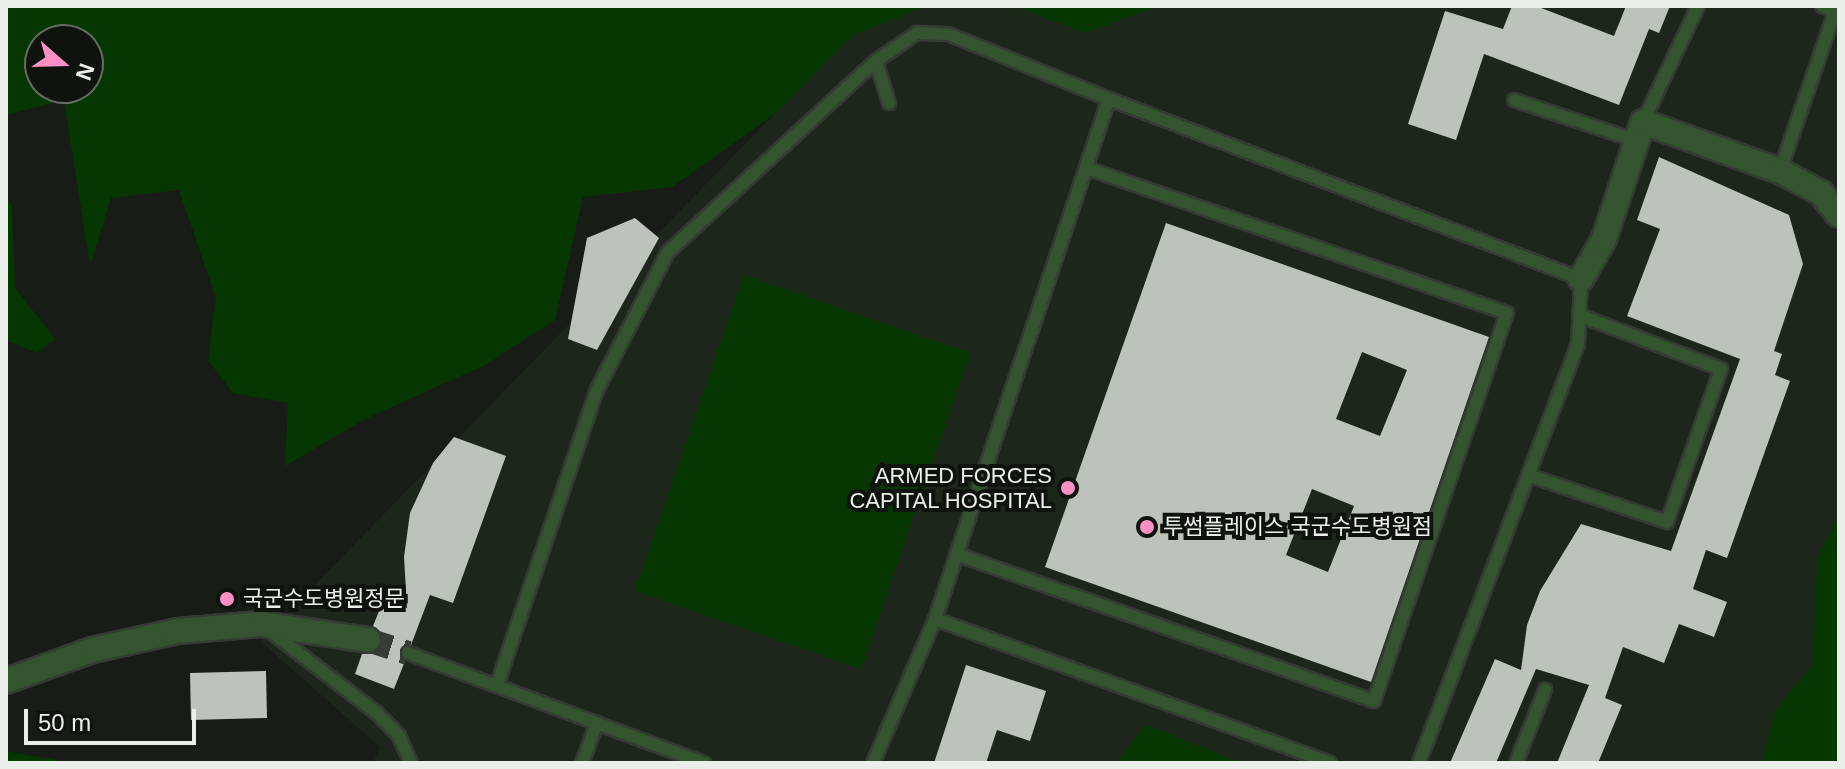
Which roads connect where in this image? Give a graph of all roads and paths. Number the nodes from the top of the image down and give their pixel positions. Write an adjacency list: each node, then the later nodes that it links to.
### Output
1 (1698, 6): 7 (lane)
2 (1822, 6): 9 (lane)
3 (876, 61): 4 (lane); 6 (lane); 20 (lane)
4 (1109, 99): 8 (lane); 11 (lane)
5 (1514, 100): 7 (lane)
6 (889, 103)
7 (1640, 131): 9 (street); 11 (street)
8 (1086, 168): 14 (lane); 14 (lane)
9 (1780, 171): 10 (street)
10 (1839, 215)
11 (1581, 279): 12 (lane)
12 (1579, 315): 13 (lane); 13 (lane)
13 (1528, 475): 28 (lane)
14 (956, 554): 15 (lane)
15 (935, 619): 26 (lane); 27 (lane)
16 (261, 624): 17 (street); 19 (street); 23 (lane)
17 (368, 640)
18 (408, 653): 20 (lane)
19 (6, 681)
20 (497, 685): 22 (lane)
21 (1545, 690): 29 (lane)
22 (597, 723): 24 (lane); 25 (lane)
23 (411, 763)
24 (582, 763)
25 (704, 763)
26 (873, 763)
27 (1330, 763)
28 (1419, 763)
29 (1516, 763)

